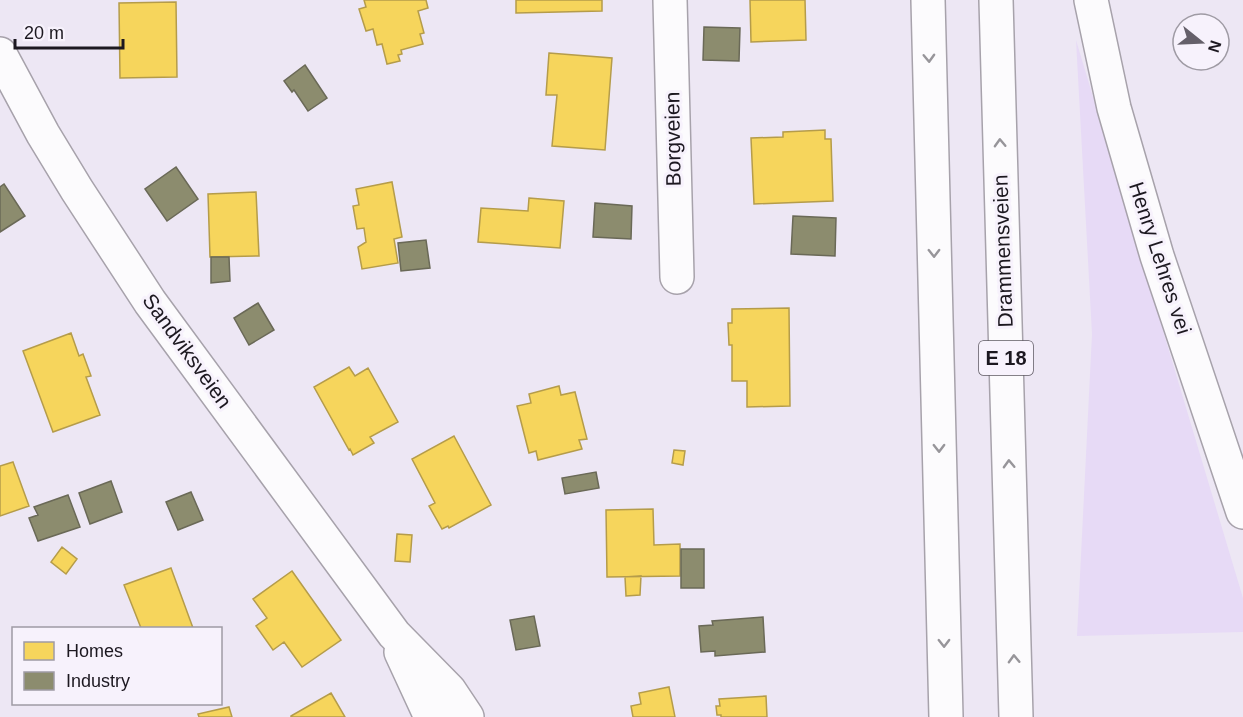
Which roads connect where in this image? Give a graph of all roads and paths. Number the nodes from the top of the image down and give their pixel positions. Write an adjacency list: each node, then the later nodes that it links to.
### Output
1 (670, 0): 6 (main road, Borgveien)
2 (928, 0): 11 (main road, one-way to 11)
3 (996, 0): 12 (main road, Drammensveien / E 18, one-way to 3)
4 (1091, 0): 7 (main road, Henry Lehres vei)
5 (0, 54): 8 (main road, Sandviksveien)
6 (677, 278)
7 (1243, 512)
8 (394, 634): 9 (main road, Sandviksveien); 10 (main road, Sandviksveien)
9 (431, 717)
10 (467, 717)
11 (946, 717)
12 (1016, 717)

